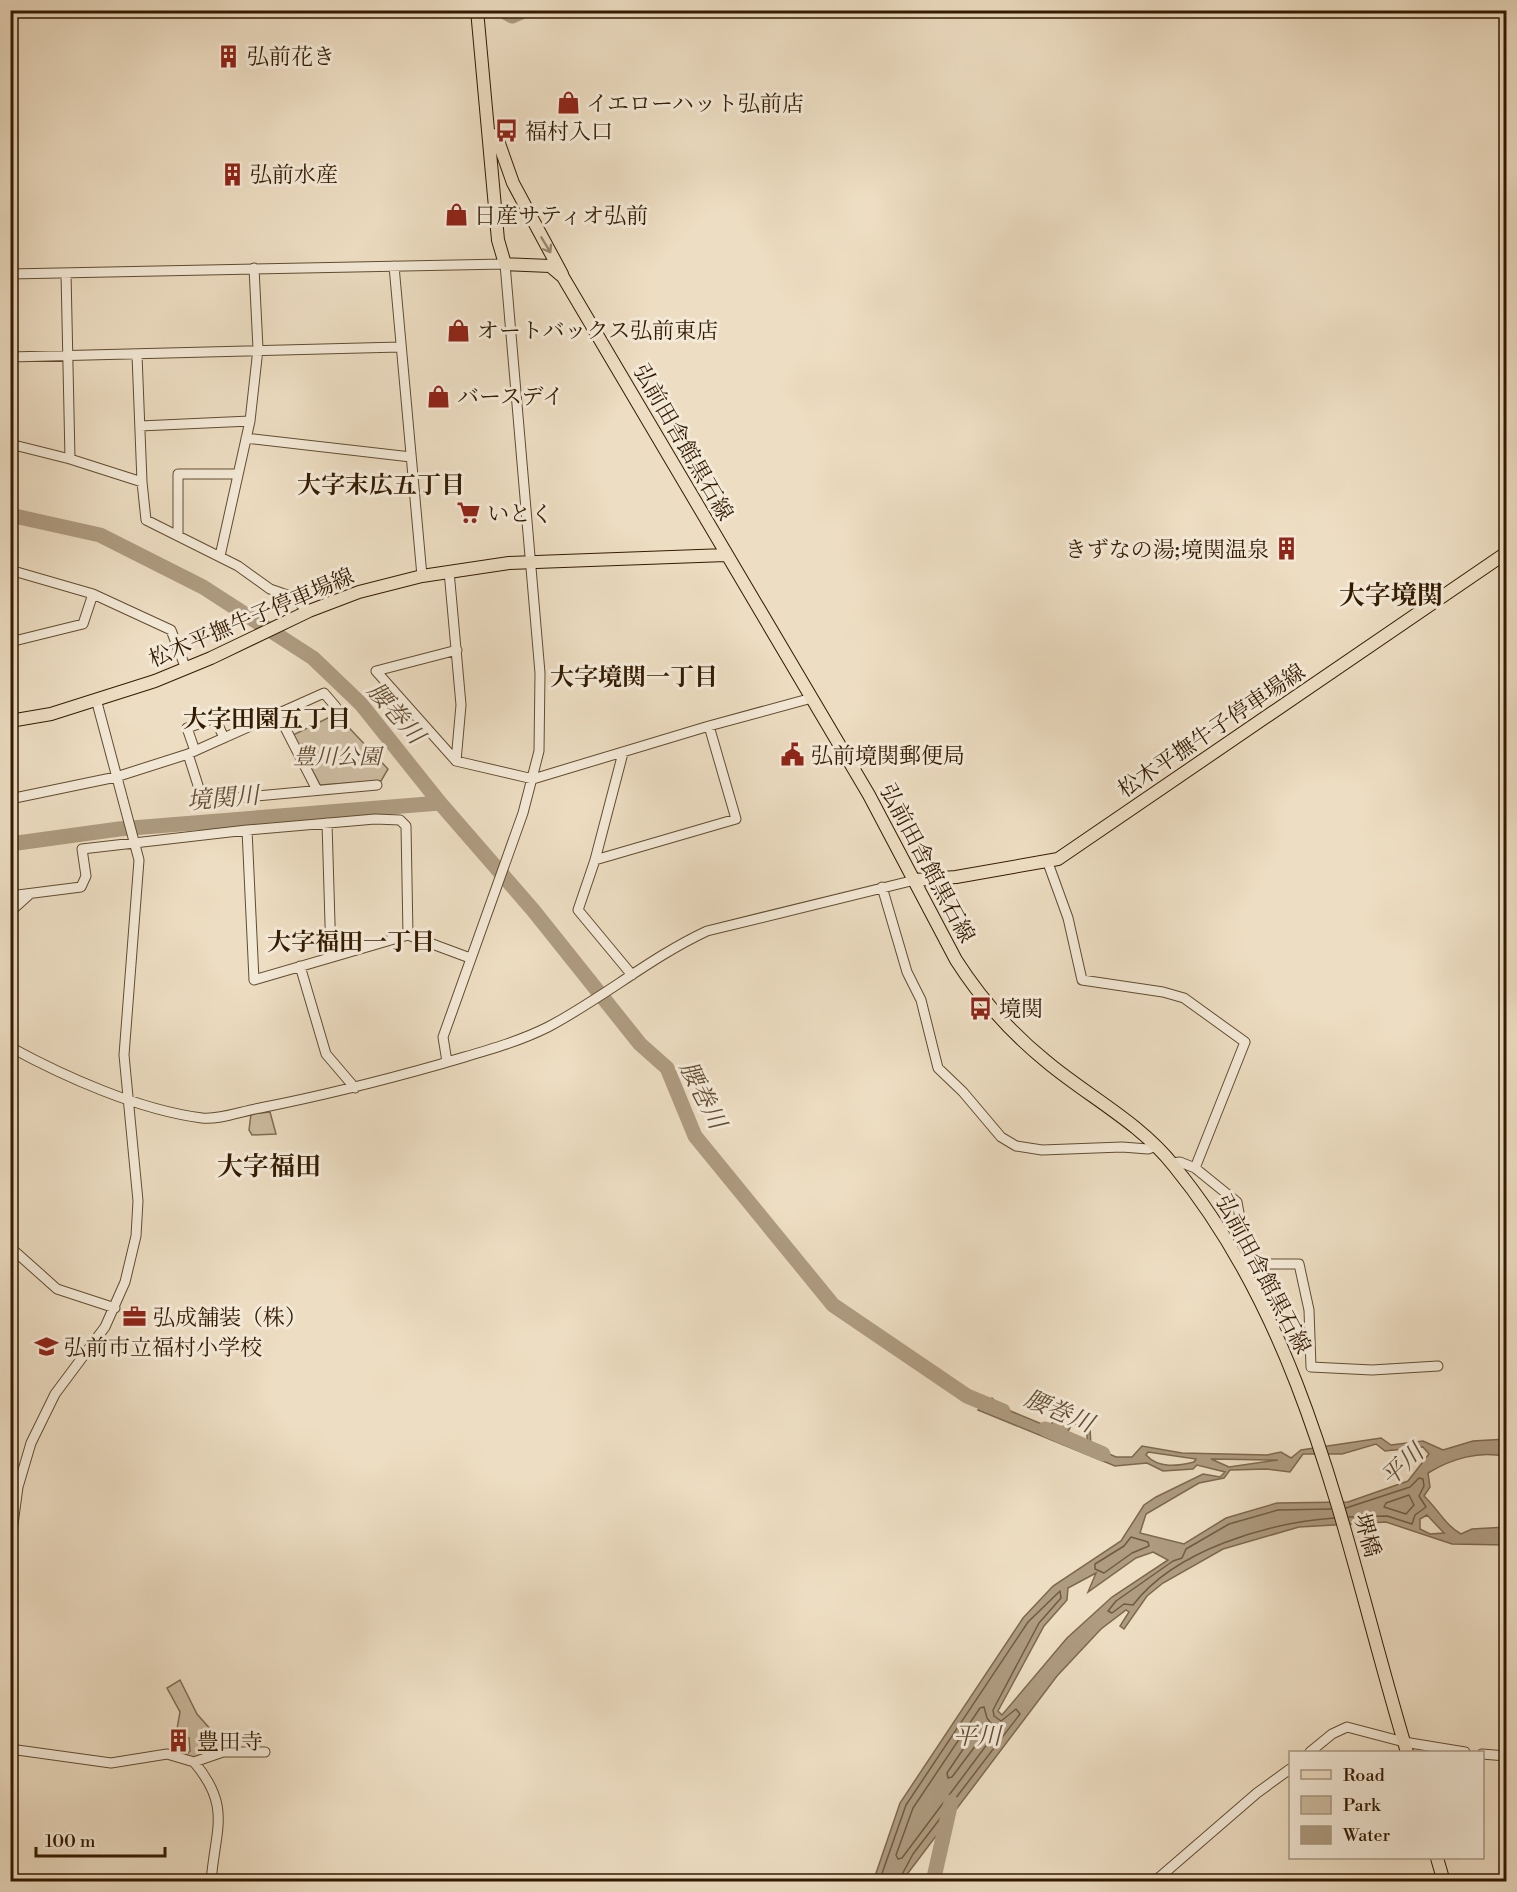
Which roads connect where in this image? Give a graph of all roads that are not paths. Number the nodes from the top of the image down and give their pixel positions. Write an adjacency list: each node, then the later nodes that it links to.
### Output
1 (477, 10): 4 (main road)
2 (485, 10): 3 (main road, 弘前田舎館黒石線)
3 (496, 135): 4 (main road, 弘前田舎館黒石線); 9 (main road, 弘前田舎館黒石線, one-way to 9)
4 (505, 264): 5 (street); 9 (main road); 27 (street)
5 (394, 266): 6 (street); 10 (street)
6 (254, 268): 7 (street); 11 (street)
7 (66, 273): 8 (street); 13 (street)
8 (10, 274)
9 (563, 277): 25 (main road, 弘前田舎館黒石線)
10 (400, 347): 11 (street); 19 (street)
11 (258, 350): 12 (street); 15 (street)
12 (137, 355): 13 (street); 16 (street)
13 (66, 356): 14 (street); 20 (street)
14 (10, 357)
15 (250, 421): 16 (street); 17 (street)
16 (140, 426): 22 (street)
17 (246, 438): 19 (street); 21 (street)
18 (10, 444): 20 (street)
19 (411, 457): 30 (street)
20 (70, 459): 22 (street)
21 (238, 474): 23 (street); 26 (street)
22 (142, 482): 23 (street)
23 (178, 535): 26 (street)
24 (1506, 552): 55 (main road, 松木平撫牛子停車場線)
25 (726, 555): 27 (main road, 松木平撫牛子停車場線); 36 (main road, 弘前田舎館黒石線)
26 (220, 556): 32 (street)
27 (530, 562): 29 (main road, 松木平撫牛子停車場線); 47 (street)
28 (10, 570): 31 (street)
29 (449, 571): 30 (main road, 松木平撫牛子停車場線); 34 (street)
30 (422, 576): 32 (main road, 松木平撫牛子停車場線)
31 (93, 594): 33 (street); 35 (street)
32 (309, 611): 35 (main road, 松木平撫牛子停車場線)
33 (10, 642)
34 (457, 650): 45 (street); 45 (street)
35 (186, 669): 37 (main road, 松木平撫牛子停車場線)
36 (812, 698): 41 (street); 56 (main road, 弘前田舎館黒石線)
37 (96, 699): 40 (main road, 松木平撫牛子停車場線); 46 (street)
38 (336, 707): 39 (street)
39 (278, 714): 42 (street); 49 (street)
40 (10, 721)
41 (709, 726): 44 (street); 54 (street)
42 (224, 738): 43 (street); 43 (street)
43 (191, 752): 46 (street); 49 (street)
44 (623, 753): 47 (street); 54 (street)
45 (456, 761): 47 (street)
46 (116, 777): 50 (street); 53 (street)
47 (533, 779): 63 (street)
48 (377, 784): 49 (street)
49 (316, 790)
50 (10, 799)
51 (327, 823): 52 (street); 61 (street); 62 (street)
52 (247, 830): 53 (street); 64 (street)
53 (135, 842): 58 (street); 69 (street)
54 (595, 861): 65 (street)
55 (1048, 863): 56 (main road, 松木平撫牛子停車場線); 72 (street)
56 (915, 880): 57 (street); 70 (main road, 弘前田舎館黒石線)
57 (882, 887): 65 (street); 70 (street)
58 (30, 894): 59 (street); 60 (street)
59 (10, 896)
60 (10, 912)
61 (408, 934): 62 (street); 63 (street)
62 (331, 957): 64 (street)
63 (470, 958): 67 (street)
64 (300, 966): 68 (street)
65 (632, 975): 67 (street)
66 (10, 1047): 69 (street)
67 (447, 1062): 68 (street)
68 (356, 1088): 69 (street)
69 (127, 1098): 75 (street)
70 (1157, 1146): 71 (main road, 弘前田舎館黒石線)
71 (1173, 1163): 72 (street); 74 (main road, 弘前田舎館黒石線)
72 (1195, 1168): 74 (street)
73 (10, 1247): 75 (street)
74 (1244, 1263): 76 (street); 77 (main road, 弘前田舎館黒石線)
75 (115, 1308): 78 (street)
76 (1438, 1366)
77 (1310, 1417): 79 (main road, 堺橋)
78 (10, 1547)
79 (1406, 1747): 81 (street); 82 (street)
80 (10, 1749): 86 (street)
81 (1311, 1751)
82 (1453, 1751)
83 (265, 1752): 86 (street)
84 (1484, 1754): 85 (street)
85 (1506, 1756)
86 (194, 1762): 89 (street)
87 (1289, 1769): 90 (street)
88 (1438, 1859): 91 (main road)
89 (211, 1881)
90 (1154, 1881)
91 (1444, 1881)

